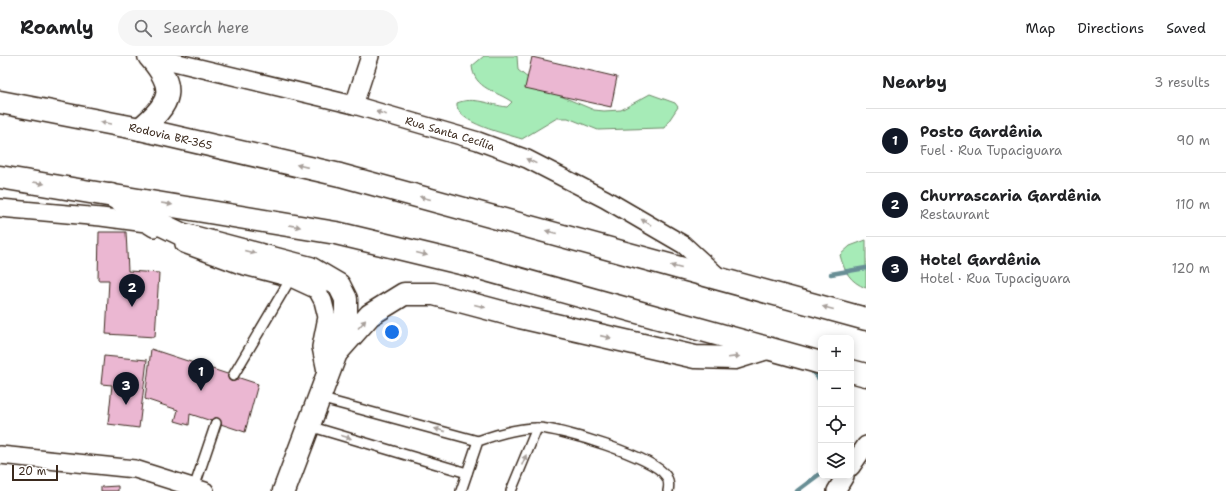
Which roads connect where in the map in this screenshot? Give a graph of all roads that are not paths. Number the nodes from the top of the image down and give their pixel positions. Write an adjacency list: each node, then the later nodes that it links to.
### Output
1 (149, 56): 4 (street, Rua Santa Cecília); 5 (main road)
2 (370, 56): 4 (street)
3 (0, 102): 5 (main road, Rodovia BR-365, one-way to 3)
4 (354, 105): 10 (street, Rua Santa Cecília, one-way to 4)
5 (140, 129): 10 (main road, Rodovia BR-365, one-way to 5)
6 (0, 177): 7 (main road, one-way to 7)
7 (111, 195): 12 (main road, one-way to 12); 13 (main road, one-way to 13)
8 (0, 208): 9 (street)
9 (291, 278): 17 (lane); 18 (street)
10 (721, 279): 11 (main road, Rodovia BR-365, one-way to 10)
11 (866, 319)
12 (767, 348): 13 (main road, one-way to 12); 14 (main road)
13 (336, 353): 18 (main road)
14 (818, 362)
15 (854, 372): 16 (main road)
16 (866, 375)
17 (233, 376)
18 (327, 376): 19 (main road)
19 (319, 398): 21 (main road); 23 (lane, one-way to 19)
20 (216, 423): 29 (lane)
21 (309, 426): 27 (lane, one-way to 27); 30 (main road)
22 (537, 428): 23 (lane); 32 (lane, one-way to 22); 33 (lane)
23 (478, 442): 27 (lane)
24 (866, 445): 26 (street)
25 (0, 455): 29 (street)
26 (854, 463)
27 (467, 473): 31 (lane)
28 (843, 479): 34 (street)
29 (200, 489)
30 (284, 491)
31 (461, 491)
32 (511, 491)
33 (668, 491)
34 (836, 491)

